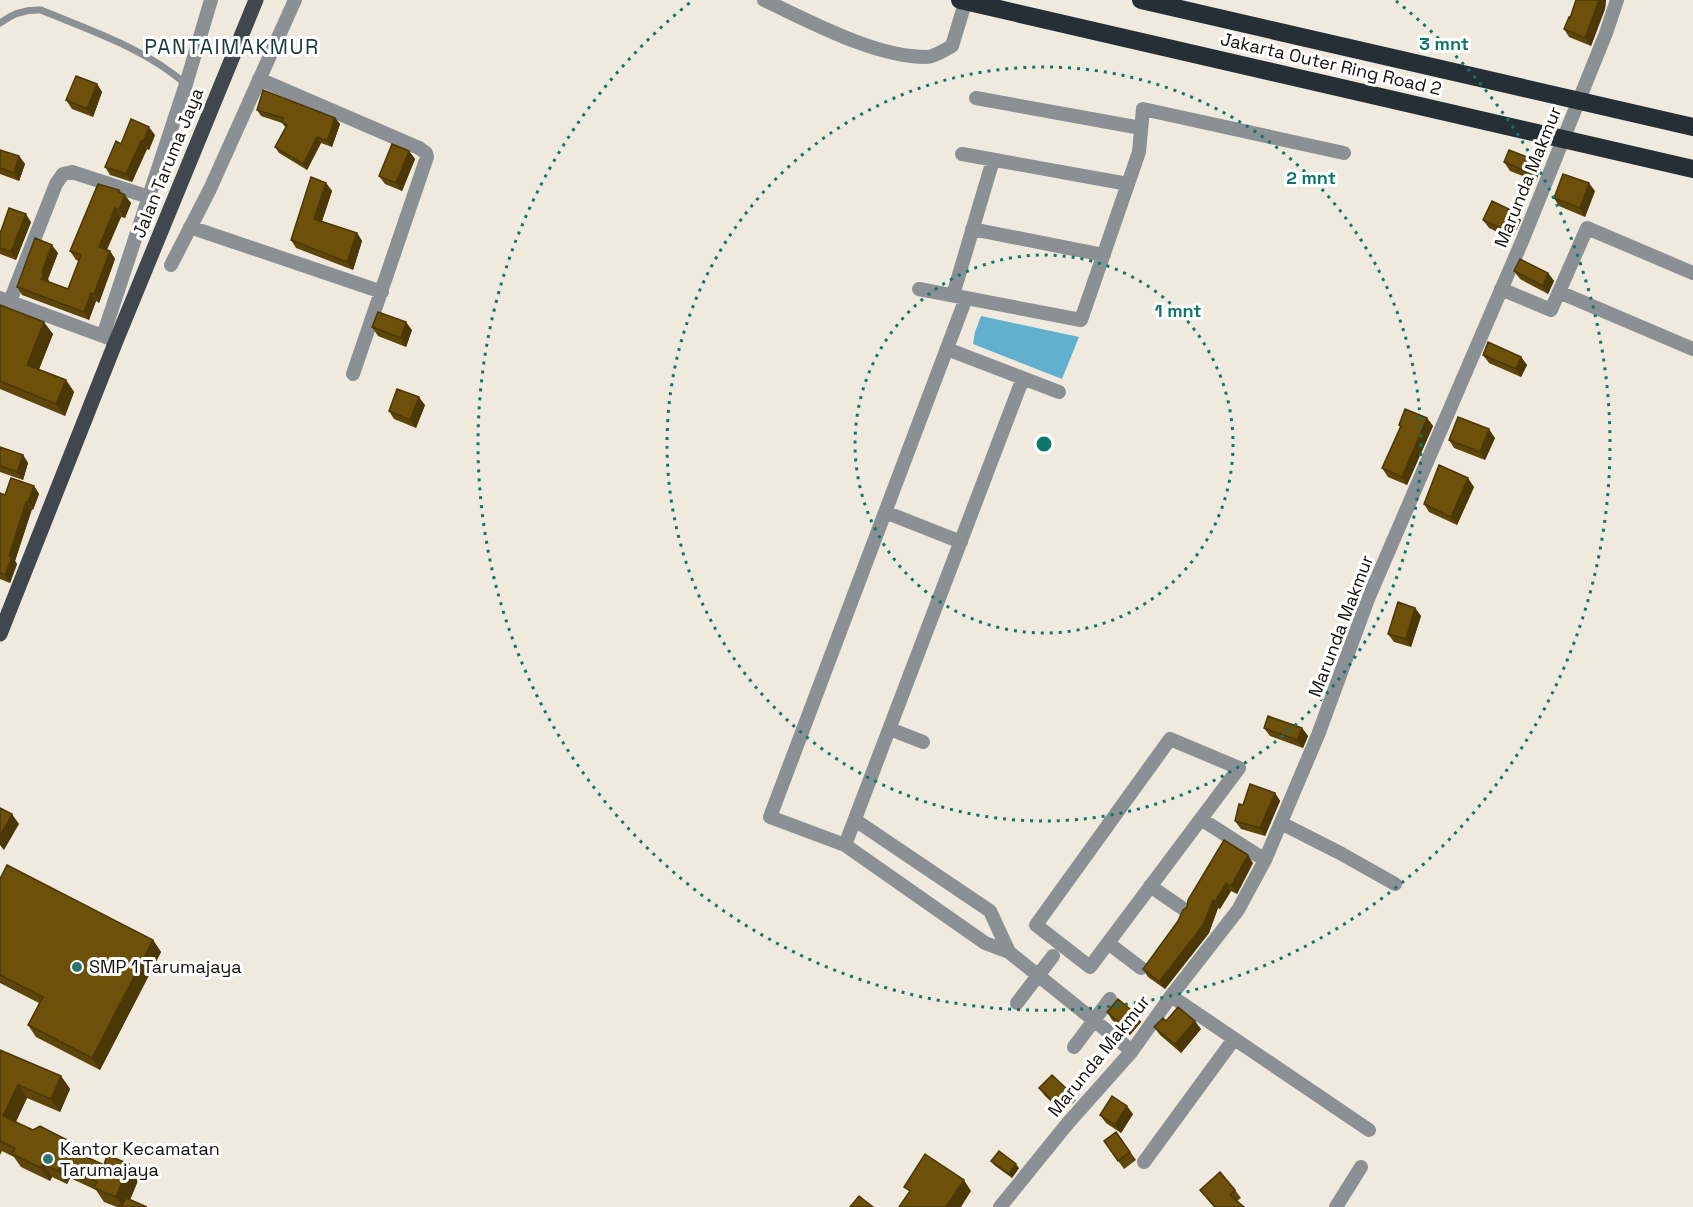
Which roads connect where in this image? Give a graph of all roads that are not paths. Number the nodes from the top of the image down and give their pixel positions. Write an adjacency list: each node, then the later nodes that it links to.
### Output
1 (211, 0): 11 (street, Jalan Taruma Jaya)
2 (256, 0): 32 (main road, Jalan Taruma Jaya)
3 (295, 0): 10 (street)
4 (764, 0): 6 (street)
5 (960, 0): 18 (highway, Jakarta Outer Ring Road 2, bridge)
6 (966, 0)
7 (1141, 0): 13 (highway, Jakarta Outer Ring Road 2, bridge)
8 (1617, 0): 27 (street, Marunda Makmur)
9 (0, 23): 11 (lane)
10 (259, 79): 21 (street); 28 (street)
11 (186, 84): 20 (street, Jalan Taruma Jaya)
12 (976, 98): 14 (street)
13 (1693, 127)
14 (1141, 128): 15 (street); 19 (street)
15 (1344, 153)
16 (962, 154): 17 (street)
17 (993, 160): 19 (street); 22 (street)
18 (1693, 169)
19 (1128, 184): 23 (street)
20 (149, 197): 31 (street); 32 (street, Jalan Taruma Jaya)
21 (190, 227): 24 (street); 28 (street)
22 (972, 229): 23 (street); 30 (street)
23 (1104, 255): 30 (street)
24 (171, 265)
25 (1693, 273): 29 (street)
26 (919, 289): 30 (street)
27 (1501, 289): 29 (street); 45 (street, Marunda Makmur)
28 (382, 292): 35 (street)
29 (1559, 292): 34 (street)
30 (959, 296): 33 (street)
31 (5, 300): 32 (street)
32 (110, 339): 40 (main road, Jalan Taruma Jaya)
33 (947, 348): 36 (street); 38 (street)
34 (1693, 349)
35 (353, 374)
36 (1023, 378): 37 (street); 39 (street)
37 (1059, 392)
38 (885, 512): 39 (street); 46 (street)
39 (961, 542): 41 (street)
40 (0, 634)
41 (890, 729): 42 (street); 44 (street)
42 (923, 742)
43 (1201, 819): 47 (street); 49 (street); 51 (street)
44 (855, 820): 46 (street); 52 (street)
45 (1281, 823): 47 (street, Marunda Makmur); 48 (street)
46 (845, 845): 52 (street)
47 (1265, 860): 56 (street, Marunda Makmur)
48 (1395, 884)
49 (1150, 886): 50 (street); 51 (street)
50 (1185, 910)
51 (1108, 943): 54 (street)
52 (1009, 952): 55 (street)
53 (1053, 956): 55 (street)
54 (1141, 968)
55 (1038, 975): 58 (street); 59 (street)
56 (1171, 996): 60 (street); 62 (street, Marunda Makmur)
57 (1110, 999): 59 (street)
58 (1017, 1003)
59 (1094, 1021): 61 (street); 62 (street)
60 (1234, 1038): 63 (street); 64 (street)
61 (1074, 1047)
62 (1132, 1051): 66 (street, Marunda Makmur)
63 (1369, 1130)
64 (1144, 1162)
65 (1362, 1167): 67 (street)
66 (1000, 1207)
67 (1336, 1207)

